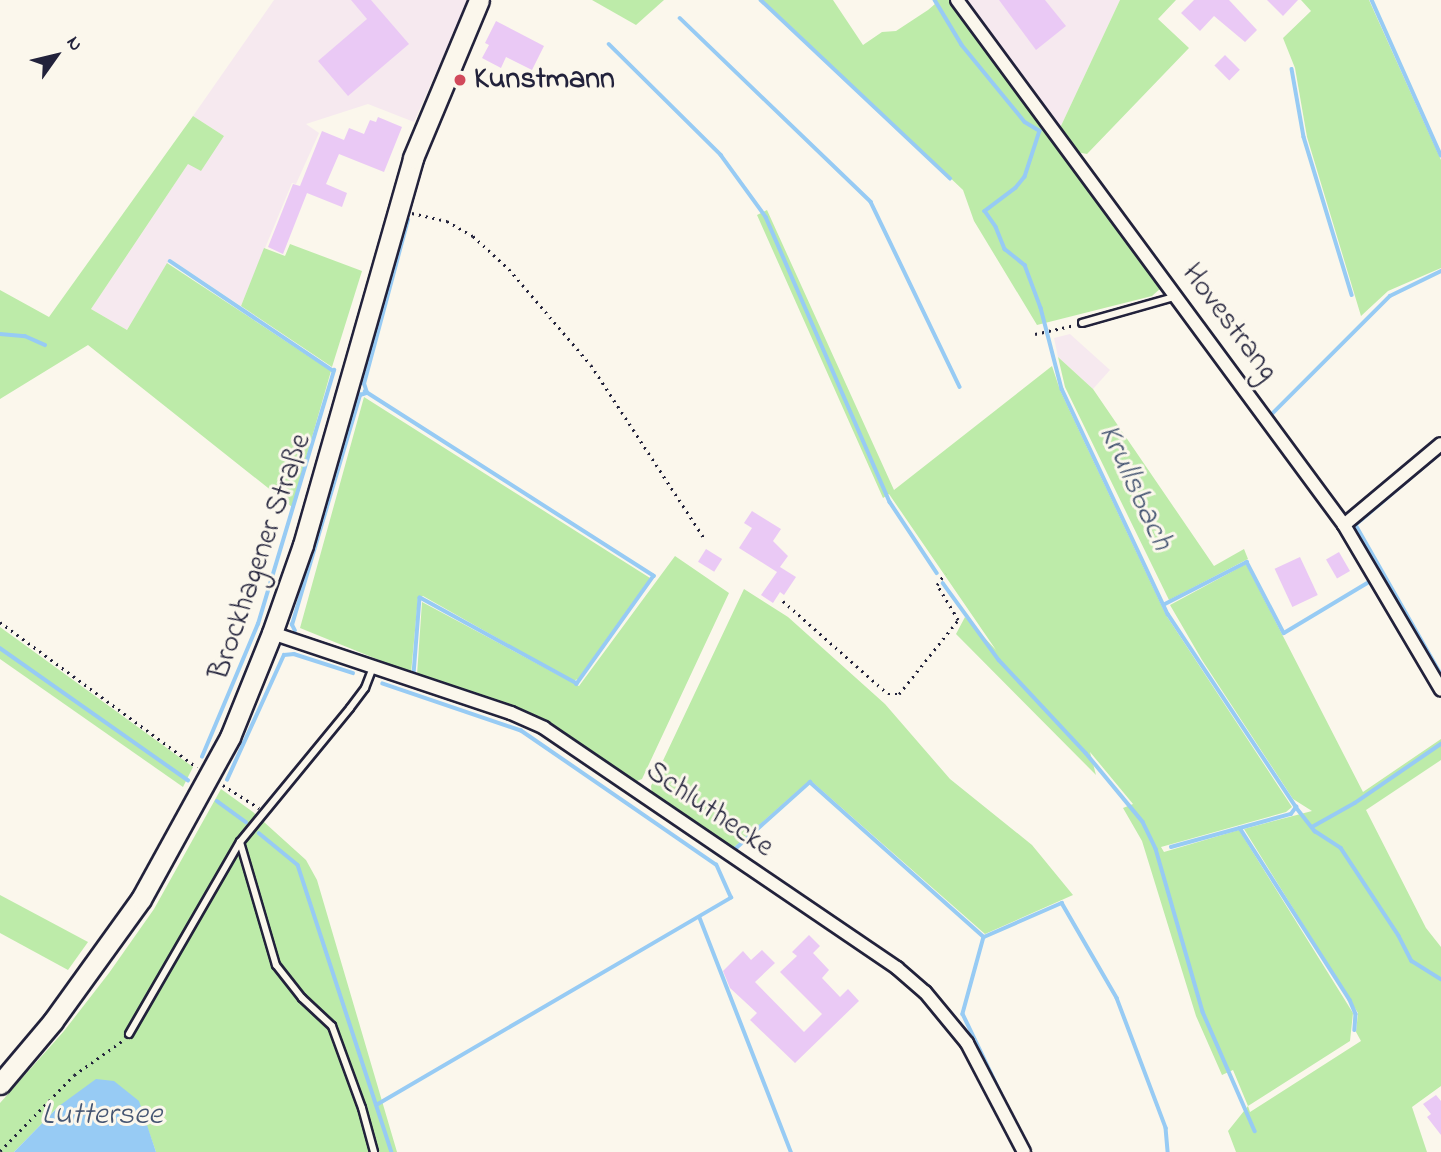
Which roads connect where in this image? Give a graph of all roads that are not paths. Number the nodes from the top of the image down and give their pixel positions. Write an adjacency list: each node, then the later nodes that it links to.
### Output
1 (480, 0): 7 (main road, Brockhagener Straße)
2 (957, 0): 3 (street, Hovestrang)
3 (1176, 296): 4 (lane); 6 (street, Hovestrang)
4 (1082, 323)
5 (1441, 444): 6 (street)
6 (1344, 525): 9 (street, Hovestrang)
7 (272, 633): 8 (street, Schluthecke); 12 (main road, Brockhagener Straße)
8 (373, 666): 10 (lane); 14 (street, Schluthecke)
9 (1441, 690)
10 (240, 842): 11 (lane); 13 (lane)
11 (129, 1034)
12 (0, 1084)
13 (374, 1152)
14 (1024, 1152)

